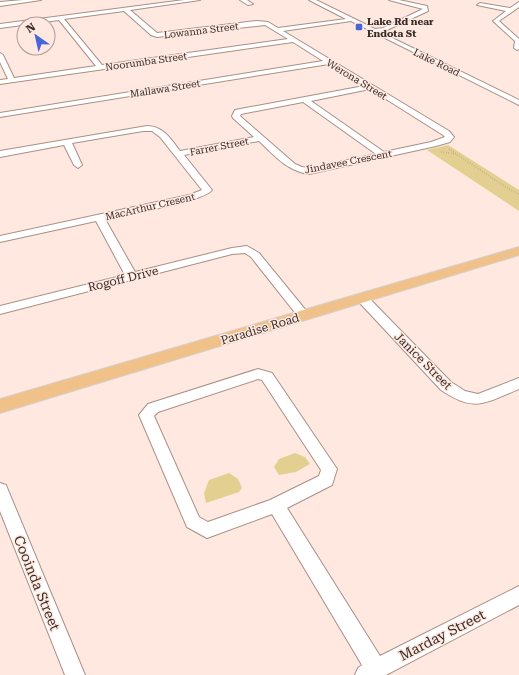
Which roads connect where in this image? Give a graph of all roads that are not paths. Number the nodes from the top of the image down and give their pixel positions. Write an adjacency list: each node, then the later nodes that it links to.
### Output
1 (38, 0): 7 (street)
2 (197, 0): 6 (street)
3 (243, 0): 8 (street)
4 (312, 0): 15 (street, Lake Road)
5 (392, 0): 19 (street)
6 (179, 2): 11 (street); 12 (street)
7 (0, 4)
8 (250, 4)
9 (519, 4): 13 (street)
10 (480, 5): 13 (street)
11 (186, 6)
12 (125, 8): 14 (street); 16 (street, Lowanna Street)
13 (510, 10): 20 (street)
14 (61, 19): 17 (street); 26 (street)
15 (350, 20): 18 (street); 19 (street, Lake Road)
16 (264, 22): 18 (street, Werona Street)
17 (0, 26)
18 (277, 30): 22 (street, Werona Street)
19 (375, 31): 31 (street, Lake Road)
20 (508, 32): 21 (street); 23 (street)
21 (518, 32)
22 (293, 40): 25 (street, Werona Street); 26 (street, Noorumba Street)
23 (517, 48)
24 (0, 55): 27 (street)
25 (329, 62): 29 (street, Werona Street); 32 (street, Mallawa Street)
26 (100, 67): 27 (street, Noorumba Street)
27 (12, 80): 28 (street, Noorumba Street)
28 (0, 82)
29 (371, 87): 30 (street, Jindavee Crescent); 33 (street, Werona Street)
30 (304, 99): 34 (street, Jindavee Crescent); 38 (street)
31 (519, 103)
32 (0, 115)
33 (450, 137): 38 (street, Jindavee Crescent)
34 (261, 138): 37 (street, Farrer Street); 38 (street, Jindavee Crescent)
35 (67, 142): 36 (street, MacArthur Cresent); 37 (street, MacArthur Cresent); 39 (street)
36 (0, 154)
37 (178, 154): 40 (street, MacArthur Cresent)
38 (383, 155)
39 (78, 165)
40 (99, 217): 41 (street, MacArthur Cresent); 43 (street)
41 (0, 239)
42 (519, 251): 44 (main road, Paradise Road)
43 (132, 277): 45 (street, Rogoff Drive); 46 (street, Rogoff Drive)
44 (362, 298): 46 (main road, Paradise Road); 47 (street, Janice Street)
45 (0, 310)
46 (304, 316): 48 (main road, Paradise Road)
47 (519, 383)
48 (0, 406)
49 (0, 490): 53 (street, Cooinda Street)
50 (276, 504): 50 (street); 52 (street)
51 (519, 595): 52 (street, Marday Street)
52 (370, 672)
53 (75, 675)

